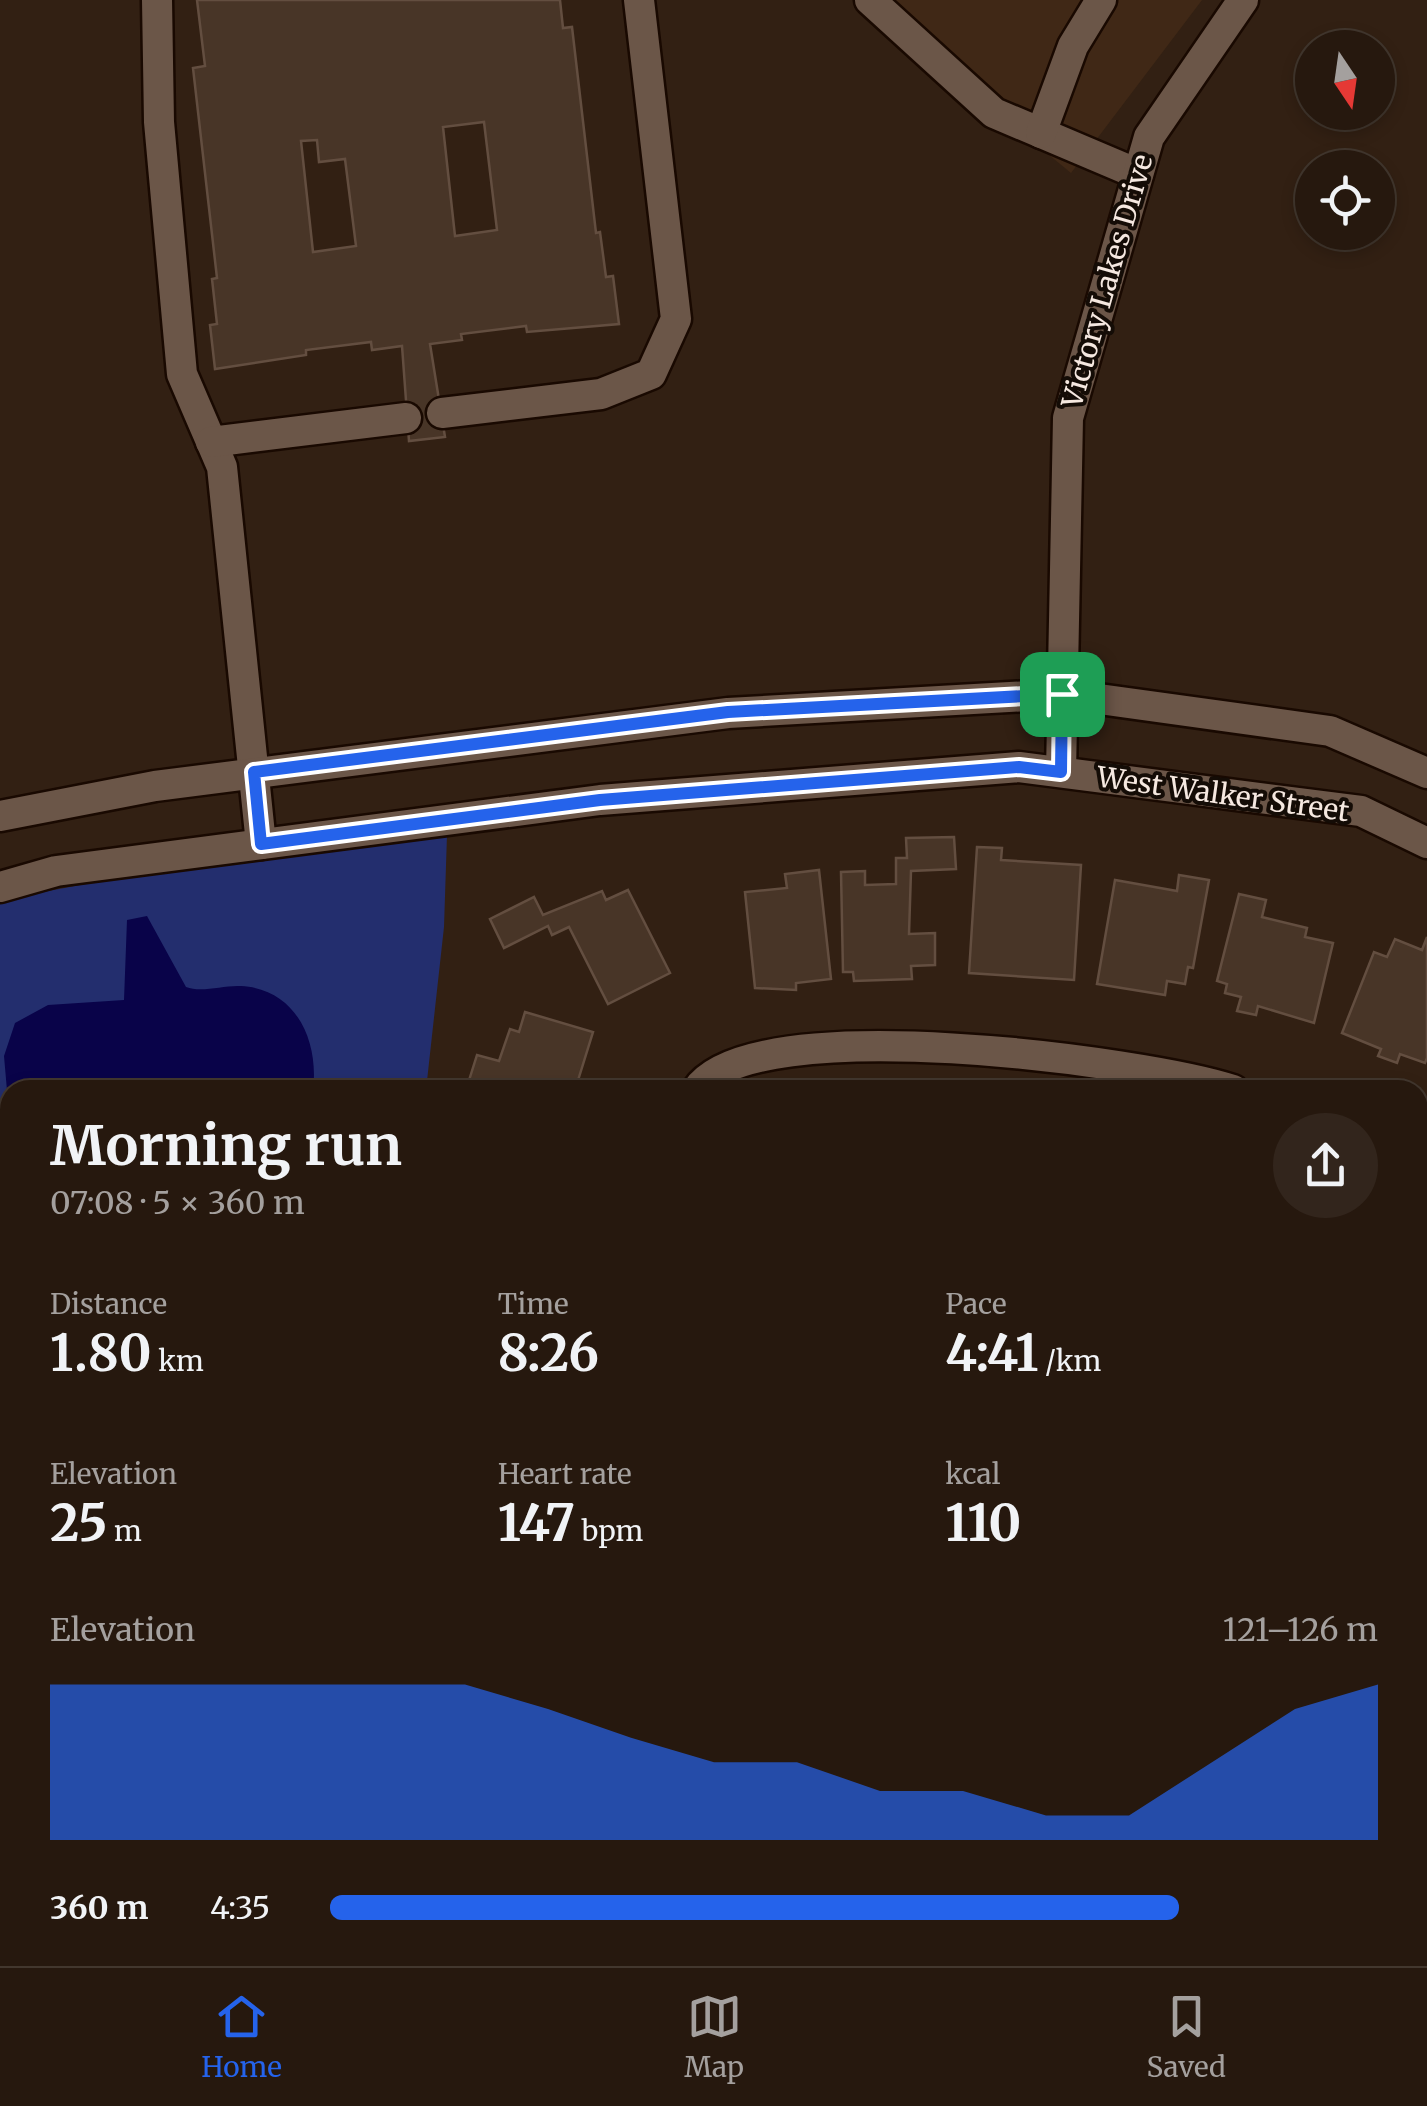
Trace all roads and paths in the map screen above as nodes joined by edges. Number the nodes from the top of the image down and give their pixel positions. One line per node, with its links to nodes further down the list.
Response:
1 (156, 0): 10 (street)
2 (638, 0): 8 (street)
3 (870, 0): 6 (street)
4 (1101, 0): 6 (street)
5 (1243, 0): 7 (street, Victory Lakes Drive)
6 (1041, 133): 7 (street)
7 (1138, 174): 11 (street, Victory Lakes Drive)
8 (442, 413)
9 (406, 418): 10 (street)
10 (211, 442): 12 (street)
11 (1062, 694): 12 (street); 13 (street, Victory Lakes Drive); 14 (street)
12 (254, 772): 15 (street); 17 (street)
13 (1061, 772): 16 (street, West Walker Street); 17 (street, West Walker Street)
14 (1427, 773)
15 (0, 816)
16 (1427, 843)
17 (261, 844): 18 (street, West Walker Street)
18 (0, 887)
19 (708, 1080): 20 (street)
20 (1190, 1080)

